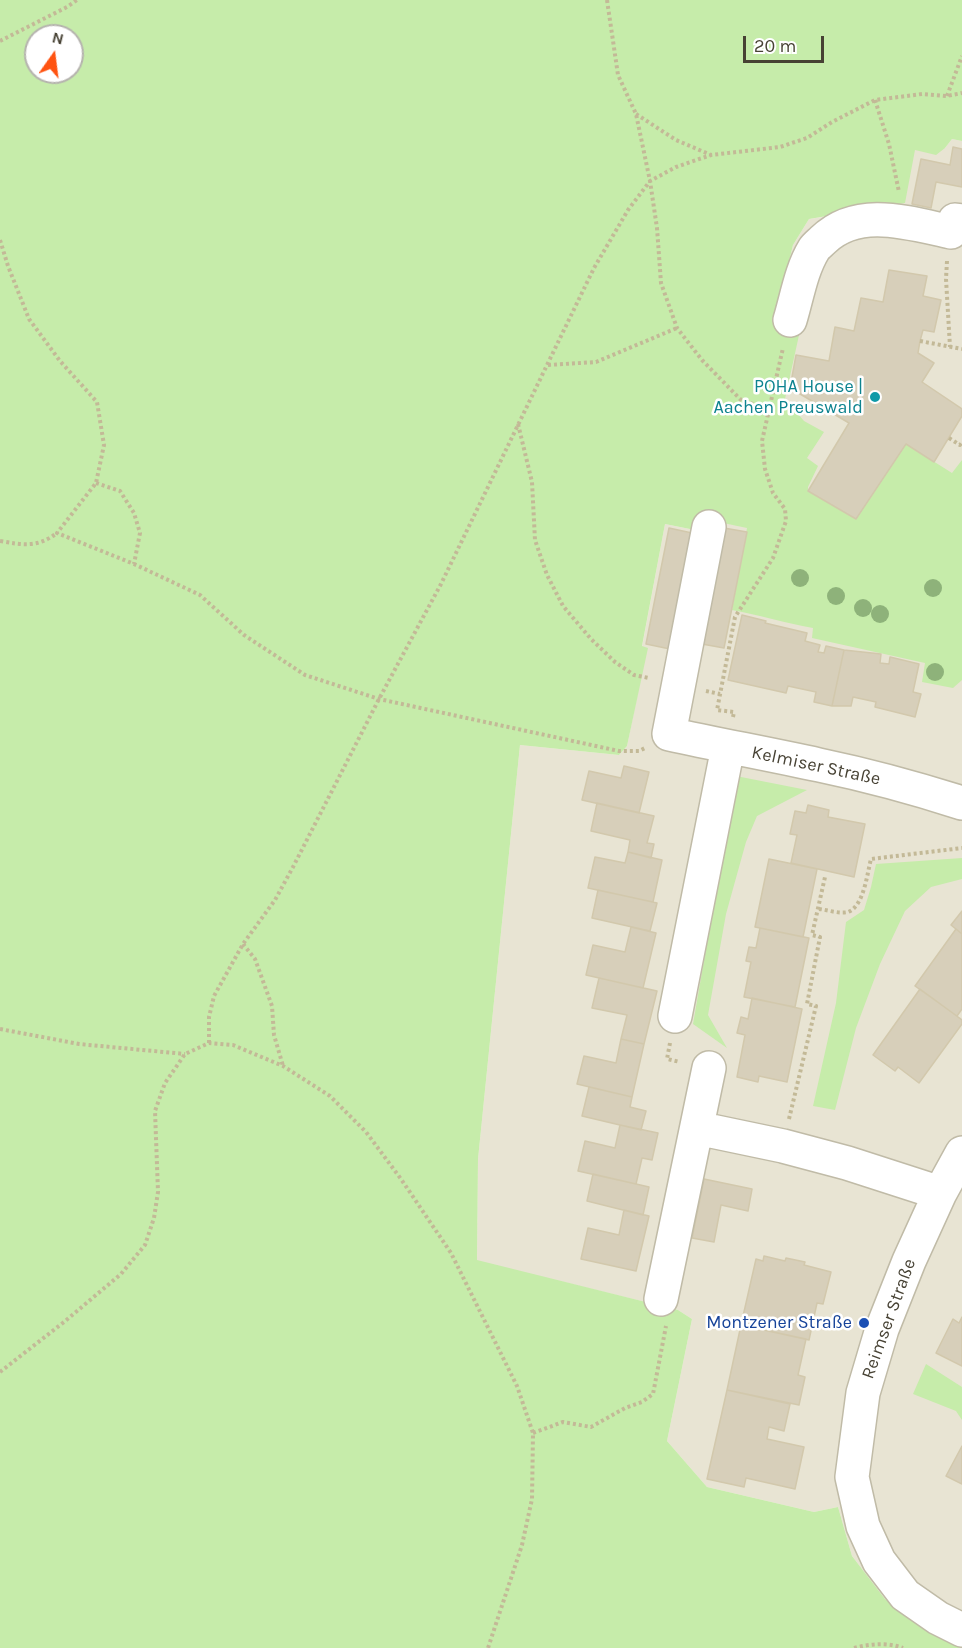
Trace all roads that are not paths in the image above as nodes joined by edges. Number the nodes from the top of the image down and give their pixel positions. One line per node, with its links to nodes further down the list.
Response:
1 (956, 227): 2 (street)
2 (790, 320)
3 (709, 527): 4 (street, Kelmiser Straße)
4 (728, 747): 5 (street, Kelmiser Straße); 6 (street)
5 (962, 802)
6 (675, 1016)
7 (709, 1068): 8 (street)
8 (697, 1128): 9 (street); 10 (street)
9 (953, 1175): 11 (street, Reimser Straße)
10 (661, 1299)
11 (962, 1630)

